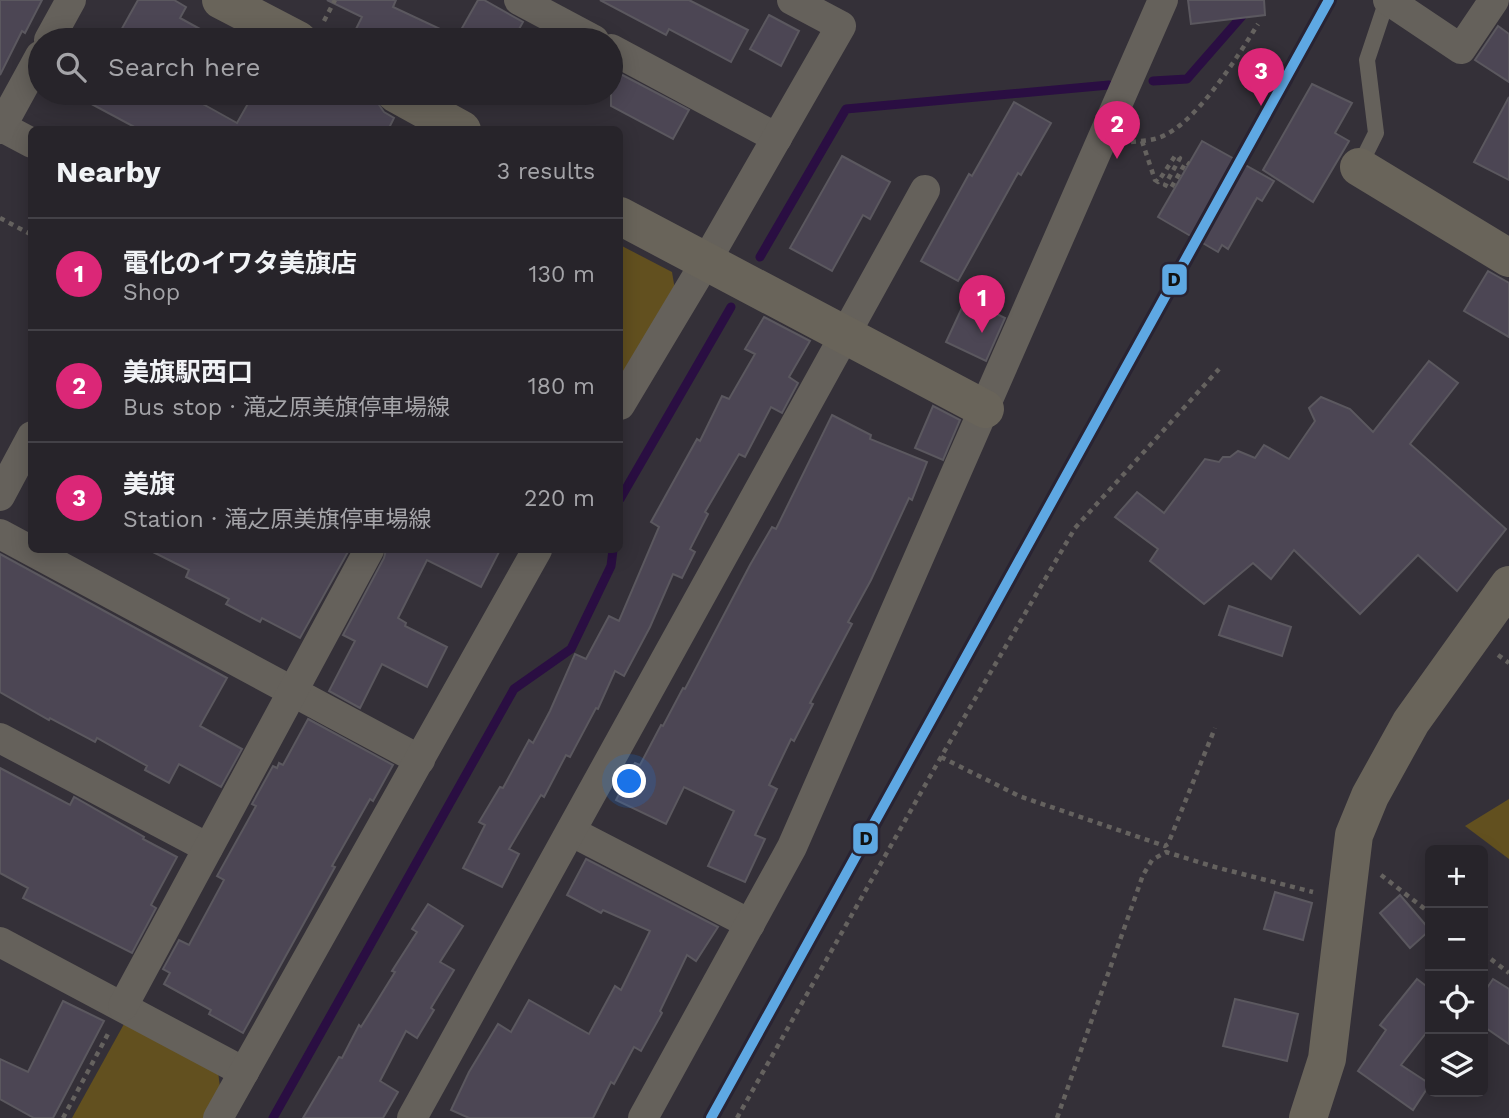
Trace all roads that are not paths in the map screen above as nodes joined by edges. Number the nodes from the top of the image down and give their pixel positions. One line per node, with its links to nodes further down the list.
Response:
1 (71, 0): 8 (street)
2 (221, 0): 9 (street)
3 (519, 0): 10 (street)
4 (792, 0): 16 (street)
5 (1163, 0): 25 (street)
6 (1388, 0): 7 (street); 18 (lane)
7 (1494, 0)
8 (56, 28)
9 (275, 28)
10 (572, 28)
11 (623, 55): 16 (street)
12 (28, 78): 15 (street)
13 (416, 105): 14 (street)
14 (454, 126)
15 (1, 128): 17 (street)
16 (777, 138): 22 (street)
17 (28, 141)
18 (1359, 167): 21 (street)
19 (925, 190): 23 (street)
20 (623, 218): 22 (street)
21 (1509, 258)
22 (705, 263): 23 (street); 24 (street)
23 (843, 336): 25 (street); 37 (street)
24 (623, 400)
25 (985, 409): 39 (street)
26 (28, 444): 27 (street)
27 (0, 496)
28 (0, 534): 29 (street)
29 (28, 549)
30 (35, 553): 34 (street)
31 (367, 553): 34 (street)
32 (535, 553): 36 (street)
33 (1509, 586): 46 (street)
34 (293, 692): 36 (street); 38 (street)
35 (0, 738): 38 (street)
36 (420, 760): 42 (street)
37 (572, 832): 39 (street); 44 (street)
38 (208, 848): 41 (street)
39 (750, 925): 45 (street)
40 (0, 942): 41 (street)
41 (123, 1006): 42 (street)
42 (244, 1072): 43 (street)
43 (218, 1118)
44 (412, 1118)
45 (642, 1118)
46 (1308, 1118)

